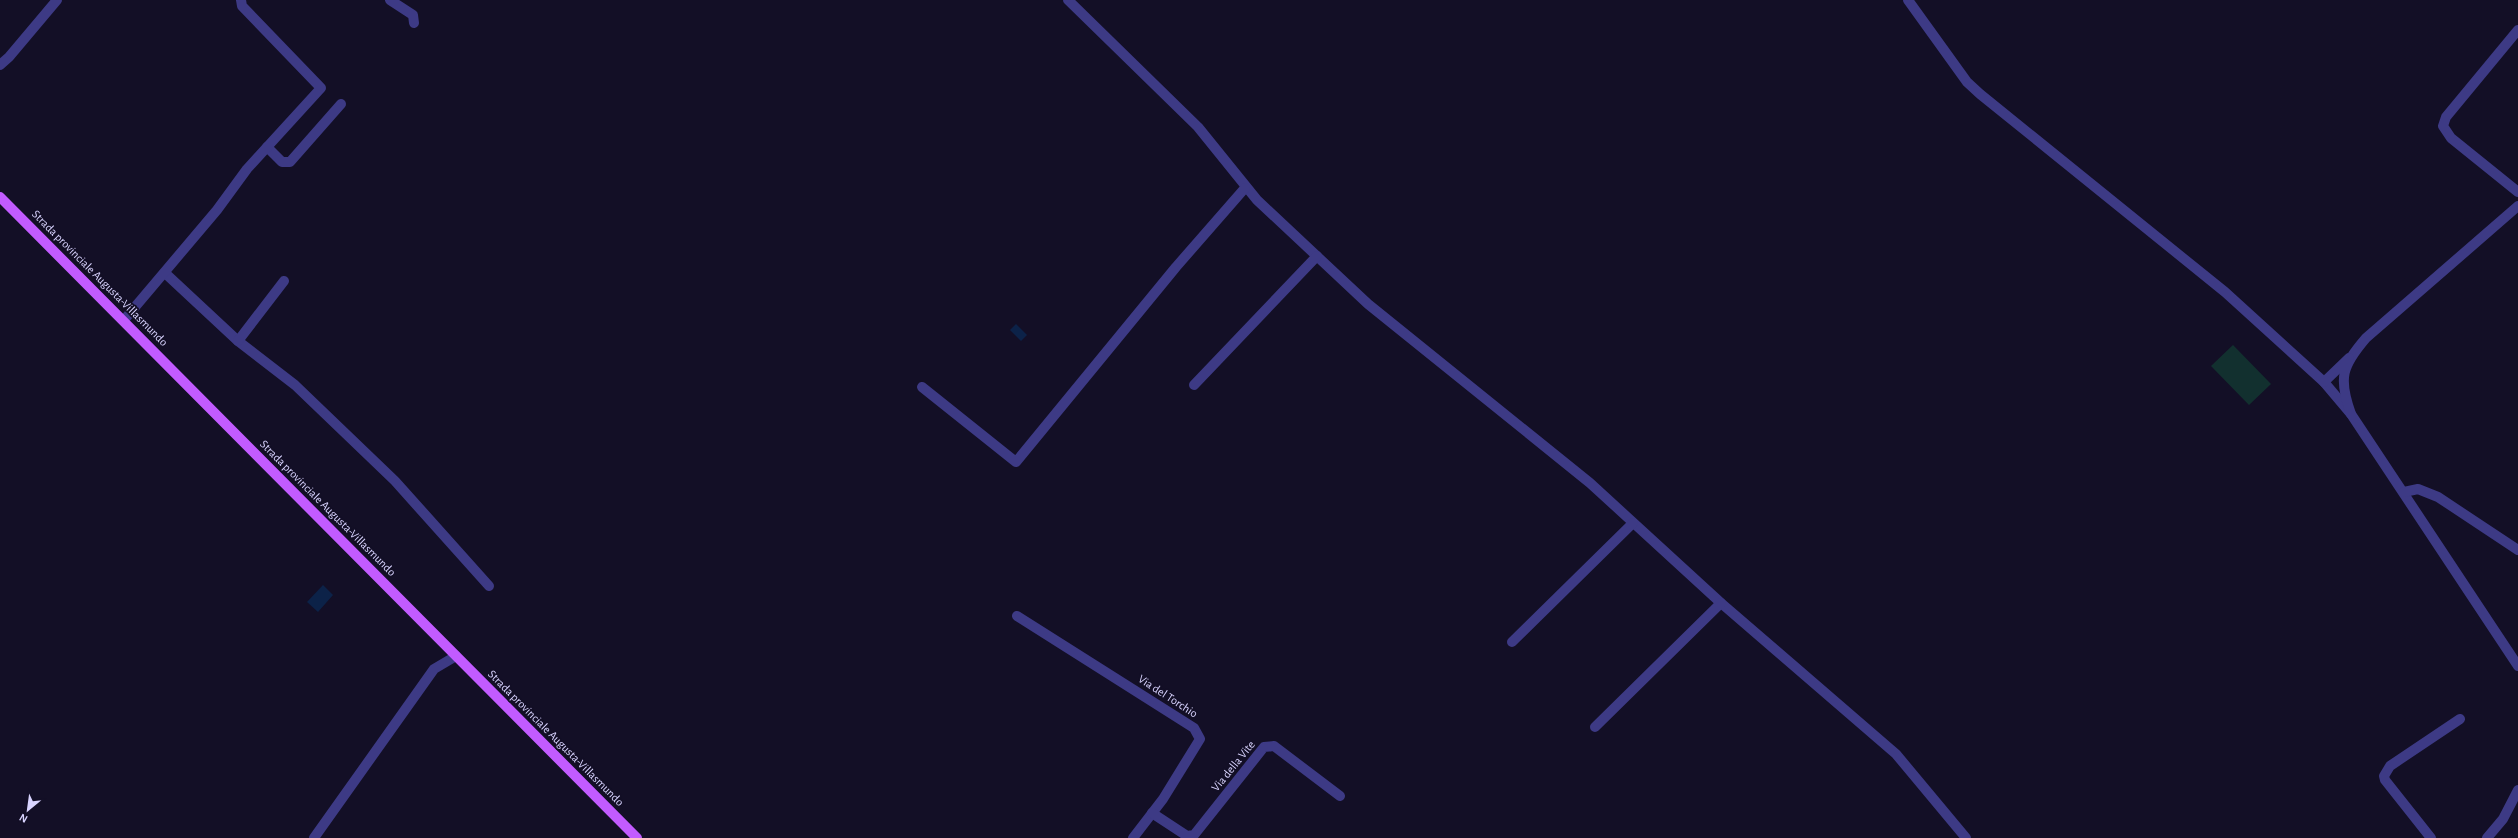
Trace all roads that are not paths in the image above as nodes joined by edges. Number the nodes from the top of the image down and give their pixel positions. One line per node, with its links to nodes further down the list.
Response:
1 (57, 0): 8 (street)
2 (240, 0): 10 (street)
3 (390, 0): 6 (street)
4 (1068, 0): 11 (street)
5 (1908, 0): 21 (street)
6 (414, 23)
7 (2518, 30): 12 (street)
8 (0, 65)
9 (341, 104): 10 (street)
10 (267, 147): 16 (street)
11 (1246, 188): 15 (street); 23 (street)
12 (2518, 192)
13 (0, 197): 18 (main road, Strada provinciale Augusta-Villasmundo)
14 (2518, 206): 20 (street)
15 (1317, 256): 22 (street); 26 (street)
16 (166, 273): 18 (street); 19 (street)
17 (284, 281): 19 (street)
18 (124, 320): 32 (main road, Strada provinciale Augusta-Villasmundo)
19 (238, 341): 28 (street)
20 (2350, 356): 21 (street); 24 (street)
21 (2324, 382): 24 (street)
22 (1194, 385)
23 (922, 387)
24 (2351, 414): 25 (street)
25 (2404, 492): 27 (street); 33 (street)
26 (1633, 523): 29 (street); 31 (street)
27 (2518, 550)
28 (490, 586)
29 (1721, 604): 35 (street); 43 (street)
30 (1017, 616): 38 (street, Via del Torchio)
31 (1512, 642)
32 (456, 656): 40 (street); 41 (main road, Strada provinciale Augusta-Villasmundo)
33 (2518, 666)
34 (2460, 719): 44 (street)
35 (1595, 727)
36 (2518, 790): 45 (street)
37 (1340, 796): 39 (street, Via della Vite)
38 (1152, 813): 39 (street, Via della Vite); 42 (street, Via del Torchio)
39 (1188, 837)
40 (314, 838)
41 (637, 838)
42 (1133, 838)
43 (1966, 838)
44 (2431, 838)
45 (2487, 838)

